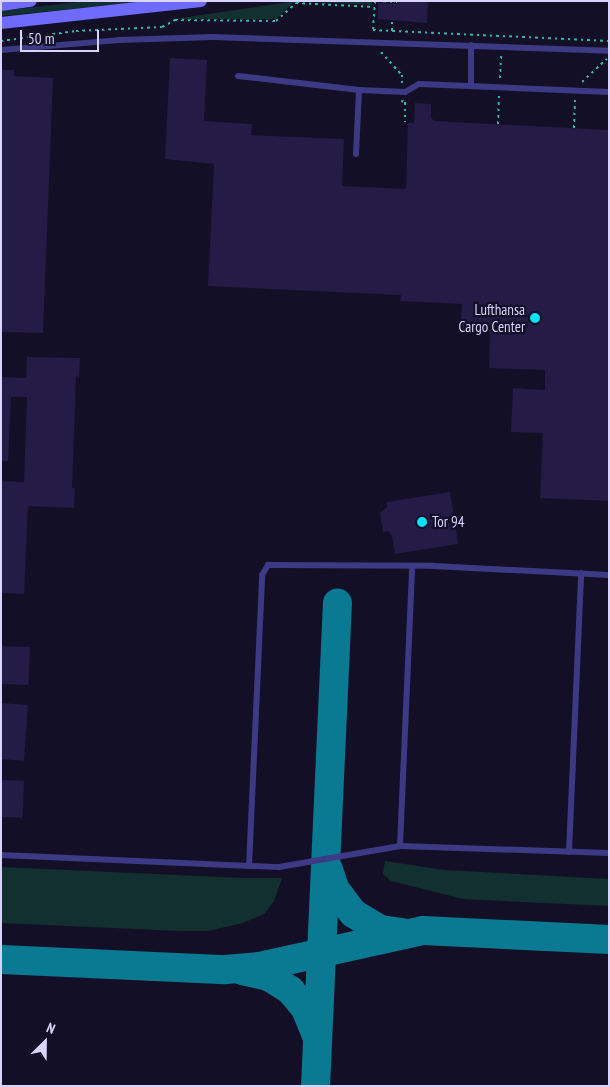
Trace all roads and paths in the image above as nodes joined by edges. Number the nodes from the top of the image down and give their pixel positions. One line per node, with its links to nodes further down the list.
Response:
1 (31, 1): 5 (street)
2 (201, 1): 8 (street)
3 (376, 1): 4 (path); 6 (path)
4 (397, 2)
5 (1, 5)
6 (374, 7): 9 (path); 11 (path)
7 (392, 20): 10 (path)
8 (1, 23)
9 (379, 30): 10 (path); 13 (path)
10 (392, 31): 12 (path)
11 (1, 40)
12 (609, 41)
13 (378, 42): 14 (lane); 15 (lane); 20 (path)
14 (471, 45): 16 (lane); 18 (lane)
15 (1, 50)
16 (609, 51)
17 (238, 76): 19 (lane)
18 (471, 86): 20 (lane); 21 (lane)
19 (359, 90): 20 (lane); 23 (lane)
20 (402, 92): 22 (path)
21 (609, 92)
22 (405, 122)
23 (356, 154)
24 (412, 566): 25 (lane); 27 (lane); 31 (lane)
25 (581, 574): 26 (lane); 28 (lane)
26 (609, 575)
27 (400, 846): 28 (lane); 31 (lane)
28 (569, 852): 29 (lane)
29 (609, 853)
30 (1, 855): 31 (lane)
31 (250, 866)

